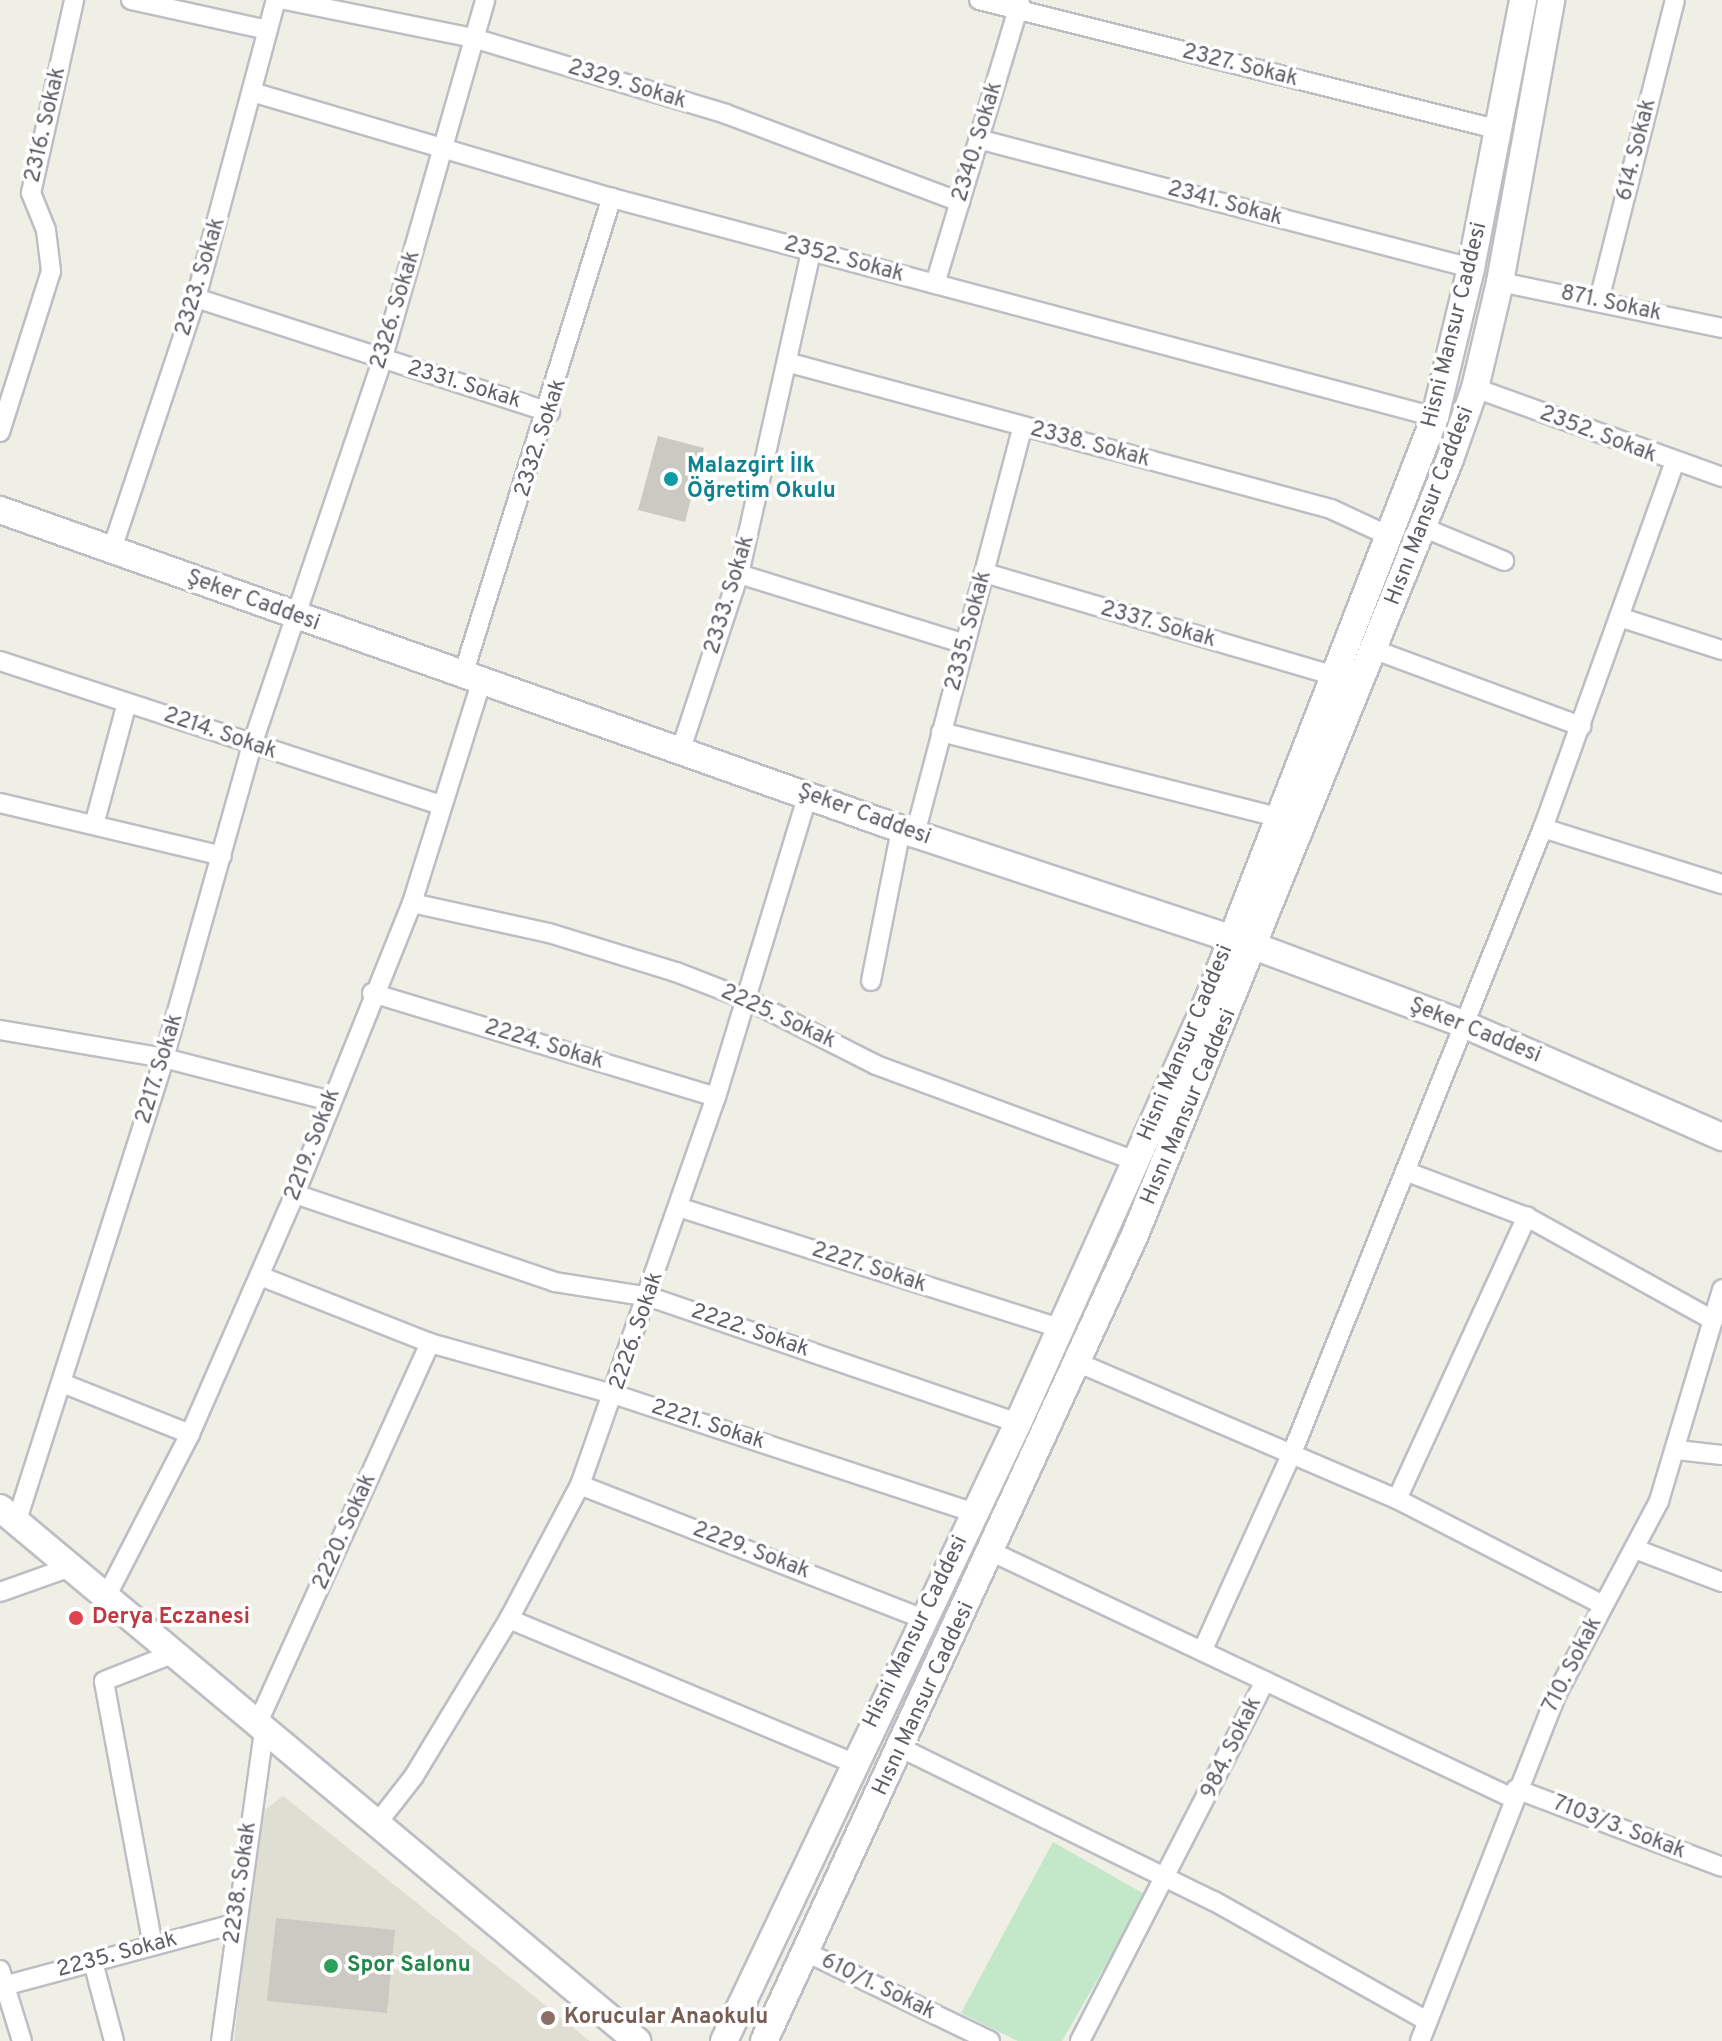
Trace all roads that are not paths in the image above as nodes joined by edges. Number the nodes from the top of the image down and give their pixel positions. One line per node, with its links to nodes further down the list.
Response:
1 (74, 0): 32 (street, 2316. Sokak)
2 (131, 0): 11 (street)
3 (276, 0): 11 (street, 2323. Sokak)
4 (285, 0): 12 (street, 2329. Sokak)
5 (485, 0): 12 (street, 2326. Sokak)
6 (979, 0): 10 (street, 2327. Sokak)
7 (1523, 0): 14 (main road, Hisni Mansur Caddesi)
8 (1551, 0): 21 (main road, Hısnı Mansur Caddesi)
9 (1675, 0): 24 (street, 614. Sokak)
10 (1020, 6): 14 (street, 2327. Sokak); 15 (street, 2340. Sokak)
11 (268, 30): 13 (street, 2323. Sokak)
12 (473, 38): 16 (street, 2326. Sokak); 18 (street, 2329. Sokak)
13 (255, 93): 16 (street, 2352. Sokak); 23 (street, 2323. Sokak)
14 (1500, 130): 20 (main road, Hisni Mansur Caddesi)
15 (978, 139): 18 (street, 2340. Sokak); 20 (street, 2341. Sokak)
16 (444, 148): 17 (street, 2352. Sokak); 26 (street, 2326. Sokak)
17 (612, 198): 19 (street, 2352. Sokak); 29 (street, 2332. Sokak)
18 (960, 202): 22 (street, 2340. Sokak)
19 (811, 251): 22 (street, 2352. Sokak); 27 (street, 2333. Sokak)
20 (1471, 268): 30 (main road, Hisni Mansur Caddesi)
21 (1500, 282): 24 (street, 871. Sokak); 28 (main road, Hısnı Mansur Caddesi)
22 (935, 284): 30 (street, 2352. Sokak)
23 (196, 298): 26 (street, 2331. Sokak); 38 (street, 2323. Sokak)
24 (1599, 300): 25 (street, 871. Sokak)
25 (1722, 328)
26 (382, 360): 29 (street, 2331. Sokak); 42 (street, 2326. Sokak)
27 (790, 363): 31 (street, 2338. Sokak); 41 (street, 2333. Sokak)
28 (1475, 388): 33 (street, 2352. Sokak); 36 (main road, Hısnı Mansur Caddesi)
29 (550, 412): 49 (street, 2332. Sokak)
30 (1435, 417): 37 (main road, Hisni Mansur Caddesi)
31 (1022, 428): 37 (street, 2338. Sokak); 40 (street, 2335. Sokak)
32 (0, 432)
33 (1674, 464): 34 (street, 2352. Sokak); 43 (street)
34 (1722, 477)
35 (0, 510): 38 (main road, Şeker Caddesi)
36 (1422, 527): 39 (street); 45 (main road, Hısnı Mansur Caddesi)
37 (1387, 535): 48 (main road, Hisni Mansur Caddesi)
38 (112, 549): 42 (main road, Şeker Caddesi)
39 (1504, 561)
40 (985, 573): 44 (street, 2335. Sokak); 48 (street, 2337. Sokak)
41 (739, 574): 44 (street); 54 (street, 2333. Sokak)
42 (296, 616): 49 (main road, Şeker Caddesi); 53 (street, 2217. Sokak)
43 (1619, 617): 46 (street); 51 (street)
44 (965, 644): 52 (street, 2335. Sokak)
45 (1375, 650): 51 (street); 65 (main road, Hısnı Mansur Caddesi)
46 (1722, 650)
47 (0, 661): 50 (street, 2214. Sokak)
48 (1331, 675): 58 (main road, Hisni Mansur Caddesi)
49 (473, 678): 54 (main road, Şeker Caddesi); 57 (street, 2219. Sokak)
50 (127, 703): 53 (street, 2214. Sokak); 59 (street)
51 (1581, 726): 60 (street)
52 (941, 732): 58 (street); 61 (street, 2335. Sokak)
53 (252, 745): 57 (street, 2214. Sokak); 62 (street, 2217. Sokak)
54 (681, 749): 55 (main road, Şeker Caddesi)
55 (808, 795): 61 (main road, Şeker Caddesi); 68 (street, 2226. Sokak)
56 (0, 803): 59 (street)
57 (441, 805): 64 (street, 2219. Sokak)
58 (1278, 817): 65 (main road, Hisni Mansur Caddesi)
59 (94, 825): 62 (street)
60 (1543, 828): 63 (street); 69 (street)
61 (908, 832): 65 (main road, Şeker Caddesi); 66 (street, 2335. Sokak)
62 (222, 856): 71 (street, 2217. Sokak)
63 (1722, 884)
64 (412, 903): 67 (street, 2219. Sokak); 68 (street, 2225. Sokak)
65 (1242, 942): 69 (main road, Şeker Caddesi); 75 (main road, Hisni Mansur Caddesi); 86 (main road, Hısnı Mansur Caddesi)
66 (871, 981)
67 (372, 993): 72 (street, 2224. Sokak); 73 (street, 2219. Sokak)
68 (748, 1000): 72 (street, 2226. Sokak); 75 (street, 2225. Sokak)
69 (1461, 1023): 74 (main road, Şeker Caddesi); 76 (street)
70 (0, 1030): 71 (street)
71 (164, 1058): 73 (street); 87 (street, 2217. Sokak)
72 (716, 1097): 78 (street, 2226. Sokak)
73 (330, 1101): 77 (street, 2219. Sokak)
74 (1722, 1137)
75 (1135, 1161): 84 (main road, Hisni Mansur Caddesi)
76 (1405, 1171): 79 (street); 92 (street)
77 (295, 1194): 80 (street, 2219. Sokak); 82 (street, 2222. Sokak)
78 (678, 1207): 82 (street, 2226. Sokak); 84 (street, 2227. Sokak)
79 (1527, 1217): 83 (street); 95 (street)
80 (260, 1276): 85 (street, 2221. Sokak); 90 (street, 2219. Sokak)
81 (1722, 1289): 83 (street, 710. Sokak)
82 (650, 1297): 88 (street, 2226. Sokak); 89 (street, 2222. Sokak)
83 (1713, 1320): 91 (street, 710. Sokak)
84 (1060, 1328): 89 (main road, Hisni Mansur Caddesi)
85 (430, 1343): 88 (street, 2221. Sokak); 110 (street, 2220. Sokak)
86 (1079, 1363): 92 (street); 99 (main road, Hısnı Mansur Caddesi)
87 (62, 1383): 90 (street); 97 (street, 2217. Sokak)
88 (616, 1395): 94 (street, 2226. Sokak); 96 (street, 2221. Sokak)
89 (1018, 1423): 96 (main road, Hisni Mansur Caddesi)
90 (190, 1434): 103 (street, 2219. Sokak)
91 (1677, 1450): 93 (street); 98 (street, 710. Sokak)
92 (1292, 1453): 95 (street); 107 (street)
93 (1722, 1455)
94 (580, 1485): 105 (street, 2229. Sokak); 106 (street, 2226. Sokak)
95 (1397, 1499): 104 (street)
96 (974, 1513): 105 (main road, Hisni Mansur Caddesi)
97 (9, 1514): 100 (main road)
98 (1635, 1549): 101 (street); 104 (street, 710. Sokak)
99 (992, 1552): 107 (street, 984. Sokak); 111 (main road, Hısnı Mansur Caddesi)
100 (73, 1566): 102 (street); 103 (main road)
101 (1722, 1582)
102 (0, 1592)
103 (107, 1595): 108 (main road)
104 (1603, 1605): 113 (street, 710. Sokak)
105 (922, 1618): 112 (main road, Hisni Mansur Caddesi)
106 (509, 1619): 112 (street); 114 (street, 2226. Sokak)
107 (1204, 1647): 109 (street, 984. Sokak)
108 (177, 1652): 110 (main road); 119 (street)
109 (1265, 1681): 113 (street, 7103/3. Sokak); 117 (street, 984. Sokak)
110 (262, 1722): 114 (main road); 118 (street, 2238. Sokak)
111 (901, 1748): 117 (street); 120 (main road, Hısnı Mansur Caddesi)
112 (853, 1763): 128 (main road, Hisni Mansur Caddesi)
113 (1514, 1794): 116 (street, 7103/3. Sokak); 123 (street, 710. Sokak)
114 (375, 1826): 127 (main road)
115 (1722, 1846): 116 (street)
116 (1719, 1866)
117 (1168, 1880): 123 (street); 131 (street, 984. Sokak)
118 (234, 1924): 119 (street, 2235. Sokak); 126 (street, 2238. Sokak)
119 (153, 1946): 121 (street, 2235. Sokak)
120 (808, 1953): 129 (main road, Hısnı Mansur Caddesi); 130 (street, 610/1. Sokak)
121 (93, 1962): 122 (street, 2235. Sokak); 125 (street)
122 (2, 1981): 124 (street)
123 (1427, 2021): 132 (street, 710. Sokak)
124 (22, 2041)
125 (114, 2041)
126 (221, 2041)
127 (637, 2041)
128 (724, 2041)
129 (764, 2041)
130 (990, 2041)
131 (1080, 2041)
132 (1420, 2041)

